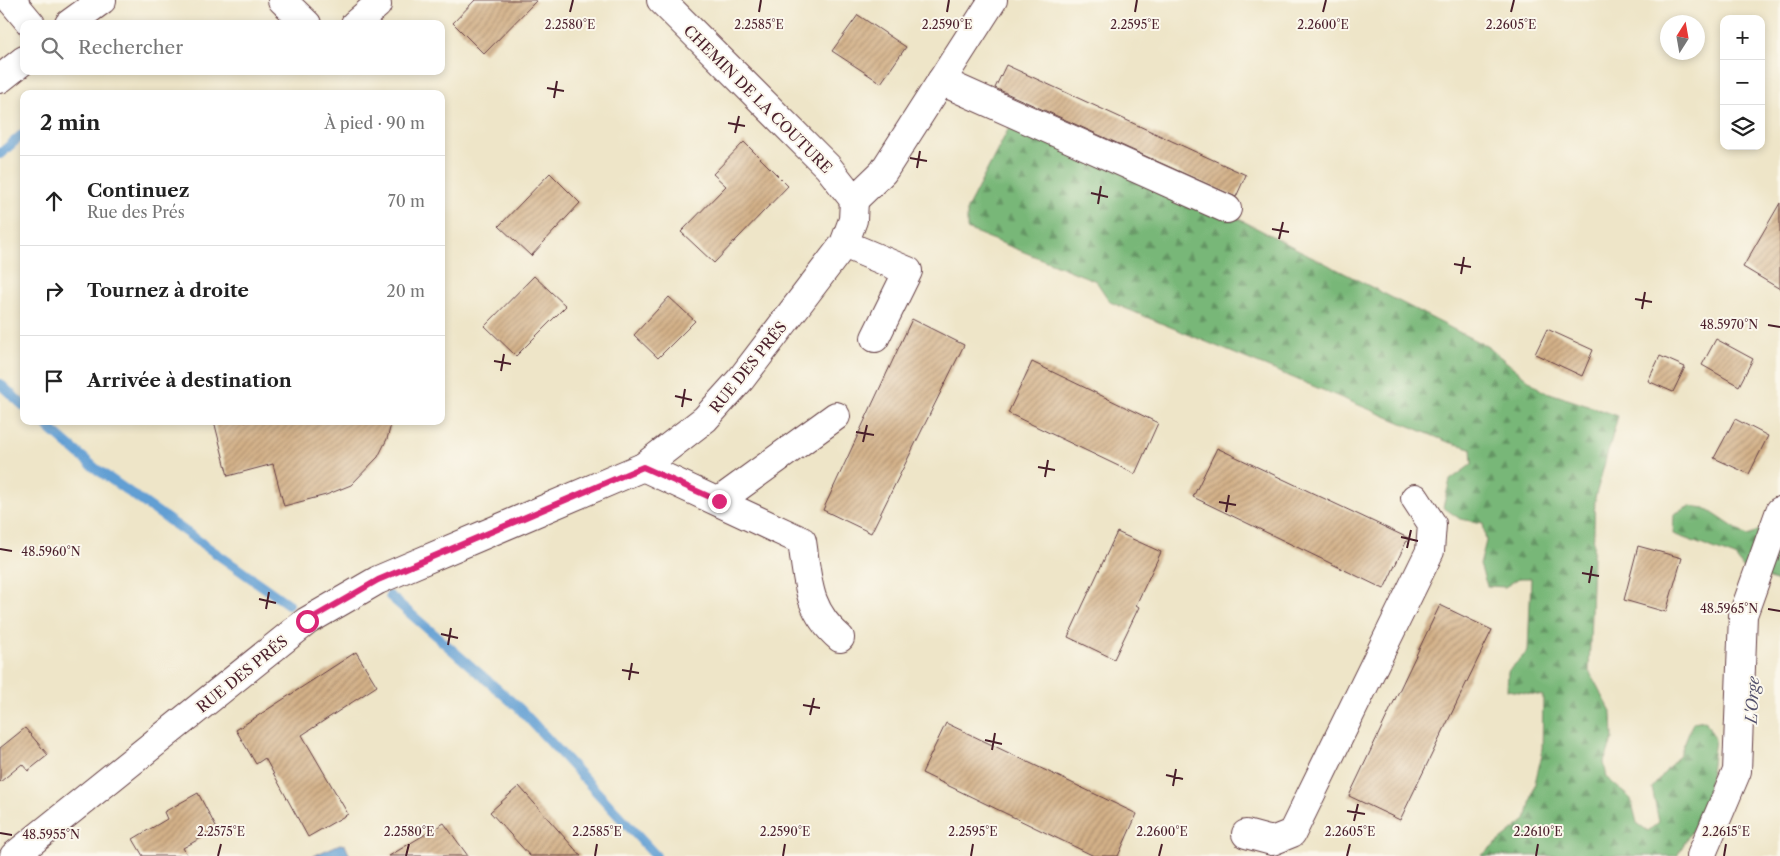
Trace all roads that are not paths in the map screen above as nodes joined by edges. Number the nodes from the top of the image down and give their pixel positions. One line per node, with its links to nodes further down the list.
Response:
1 (11, 0): 7 (street)
2 (102, 0): 8 (street)
3 (282, 0): 9 (street)
4 (661, 0): 14 (street, CHEMIN DE LA COUTURE)
5 (993, 0): 13 (street)
6 (377, 5): 10 (street)
7 (28, 20)
8 (75, 20)
9 (303, 20)
10 (360, 20)
11 (20, 63): 12 (street)
12 (0, 79)
13 (941, 81): 14 (street); 15 (street)
14 (854, 200): 16 (street, RUE DES PRÉS)
15 (1227, 209)
16 (844, 244): 17 (street); 19 (street, RUE DES PRÉS)
17 (875, 338)
18 (836, 416): 21 (street)
19 (643, 467): 21 (street); 25 (street, RUE DES PRÉS)
20 (1415, 498): 24 (street)
21 (719, 501): 23 (street)
22 (1780, 511): 26 (street)
23 (840, 638)
24 (1246, 834)
25 (14, 856)
26 (1702, 856)

